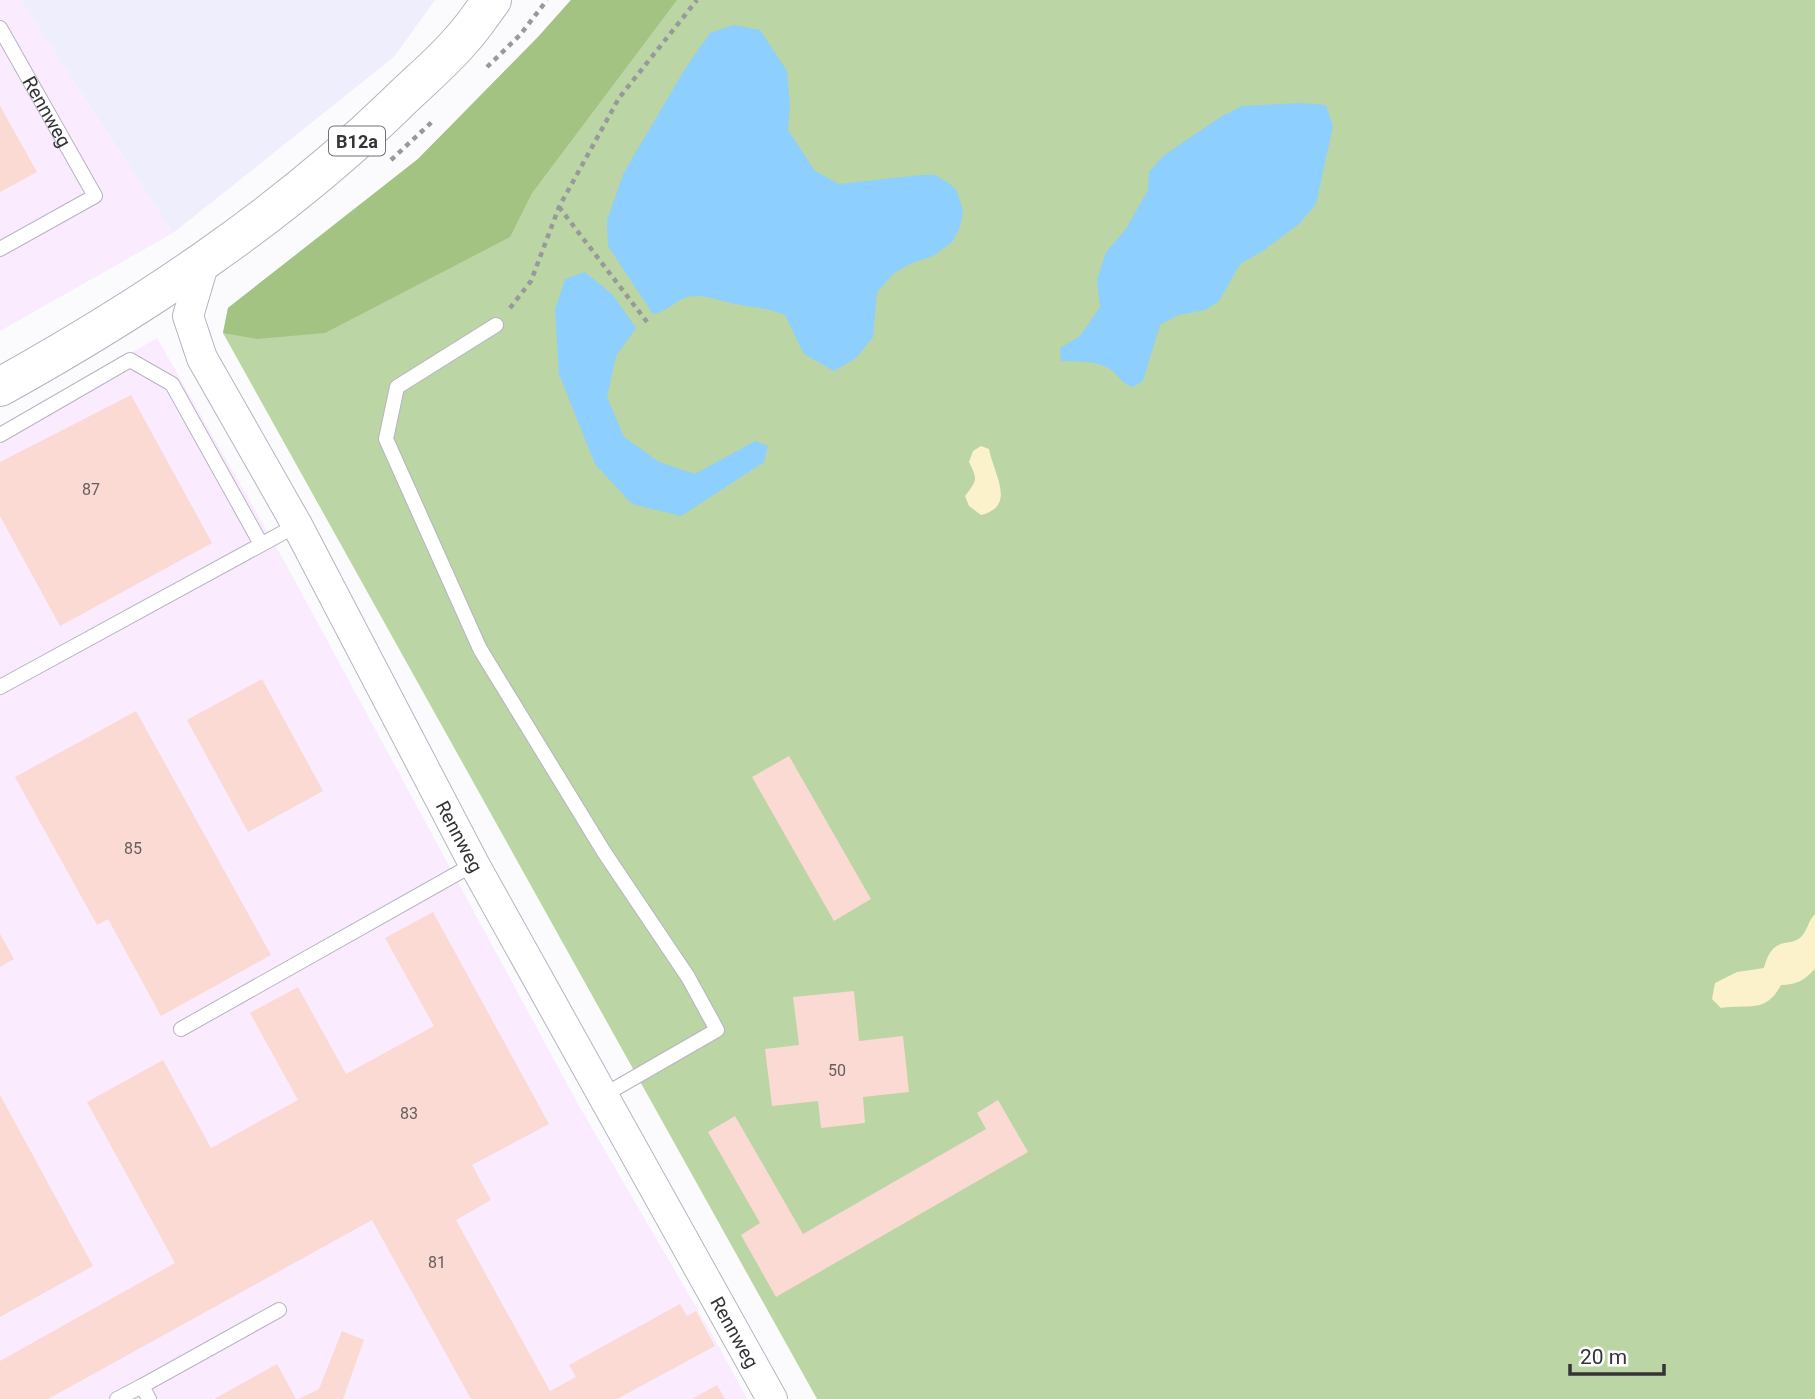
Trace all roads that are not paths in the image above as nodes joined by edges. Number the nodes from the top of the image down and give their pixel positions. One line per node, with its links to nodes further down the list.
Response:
1 (492, 0): 4 (main road, B12a)
2 (0, 28): 3 (lane, Rennweg)
3 (0, 249)
4 (204, 262): 6 (main road, B12a); 8 (street, Rennweg)
5 (496, 325): 13 (lane)
6 (0, 387)
7 (0, 435): 9 (lane)
8 (297, 525): 9 (lane); 11 (street, Rennweg)
9 (261, 544): 10 (lane)
10 (0, 687)
11 (474, 864): 12 (lane); 13 (street, Rennweg)
12 (181, 1029)
13 (604, 1095): 17 (street, Rennweg)
14 (279, 1310): 15 (lane)
15 (146, 1392): 16 (lane)
16 (117, 1399)
17 (772, 1399)

